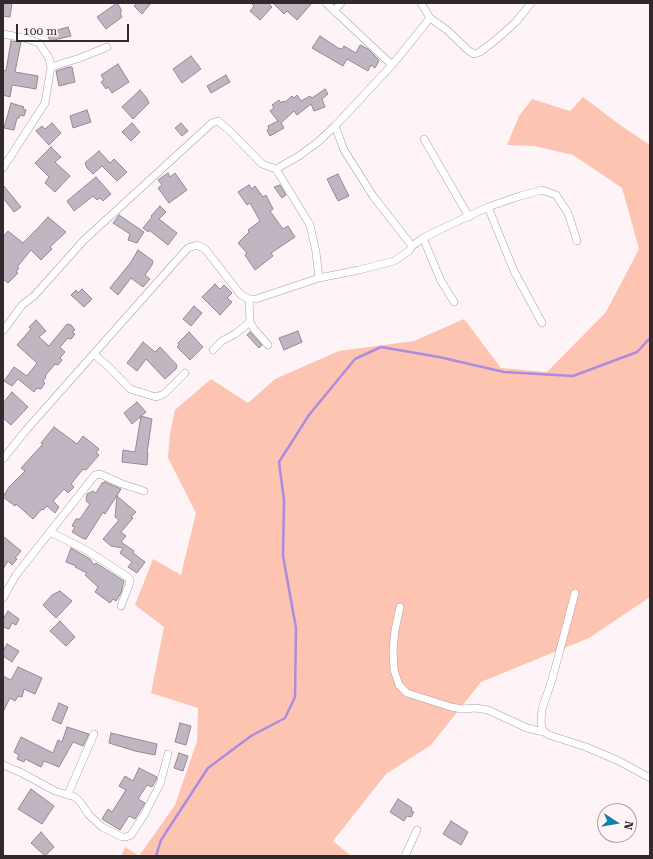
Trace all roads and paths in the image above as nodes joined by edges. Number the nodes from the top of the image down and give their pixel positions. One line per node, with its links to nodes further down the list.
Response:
1 (326, 3): 5 (street)
2 (341, 3): 5 (street)
3 (421, 3): 6 (street)
4 (531, 3): 6 (street)
5 (334, 11): 9 (street)
6 (430, 18): 9 (street)
7 (3, 34): 10 (street)
8 (107, 47): 10 (street)
9 (392, 64): 11 (street)
10 (52, 67): 13 (street)
11 (335, 126): 14 (street); 19 (street)
12 (424, 139): 16 (street)
13 (3, 168)
14 (276, 169): 20 (street); 25 (street)
15 (488, 207): 16 (street); 18 (street); 24 (street)
16 (469, 217): 17 (street)
17 (423, 238): 19 (street); 22 (street)
18 (578, 241)
19 (412, 246): 20 (street)
20 (319, 278): 21 (street)
21 (249, 299): 23 (street); 28 (street)
22 (454, 302)
23 (250, 322): 26 (street); 27 (street)
24 (542, 323)
25 (3, 330)
26 (268, 346)
27 (213, 350)
28 (94, 354): 29 (street); 30 (street)
29 (185, 373)
30 (3, 459)
31 (144, 491): 32 (street)
32 (50, 532): 34 (street); 35 (street)
33 (575, 593): 37 (street)
34 (3, 598)
35 (121, 606)
36 (400, 607): 37 (street)
37 (544, 732): 41 (street)
38 (94, 734): 42 (street)
39 (168, 754): 42 (street)
40 (3, 765): 42 (street)
41 (650, 778)
42 (68, 794)
43 (417, 830): 44 (street)
44 (406, 856)

